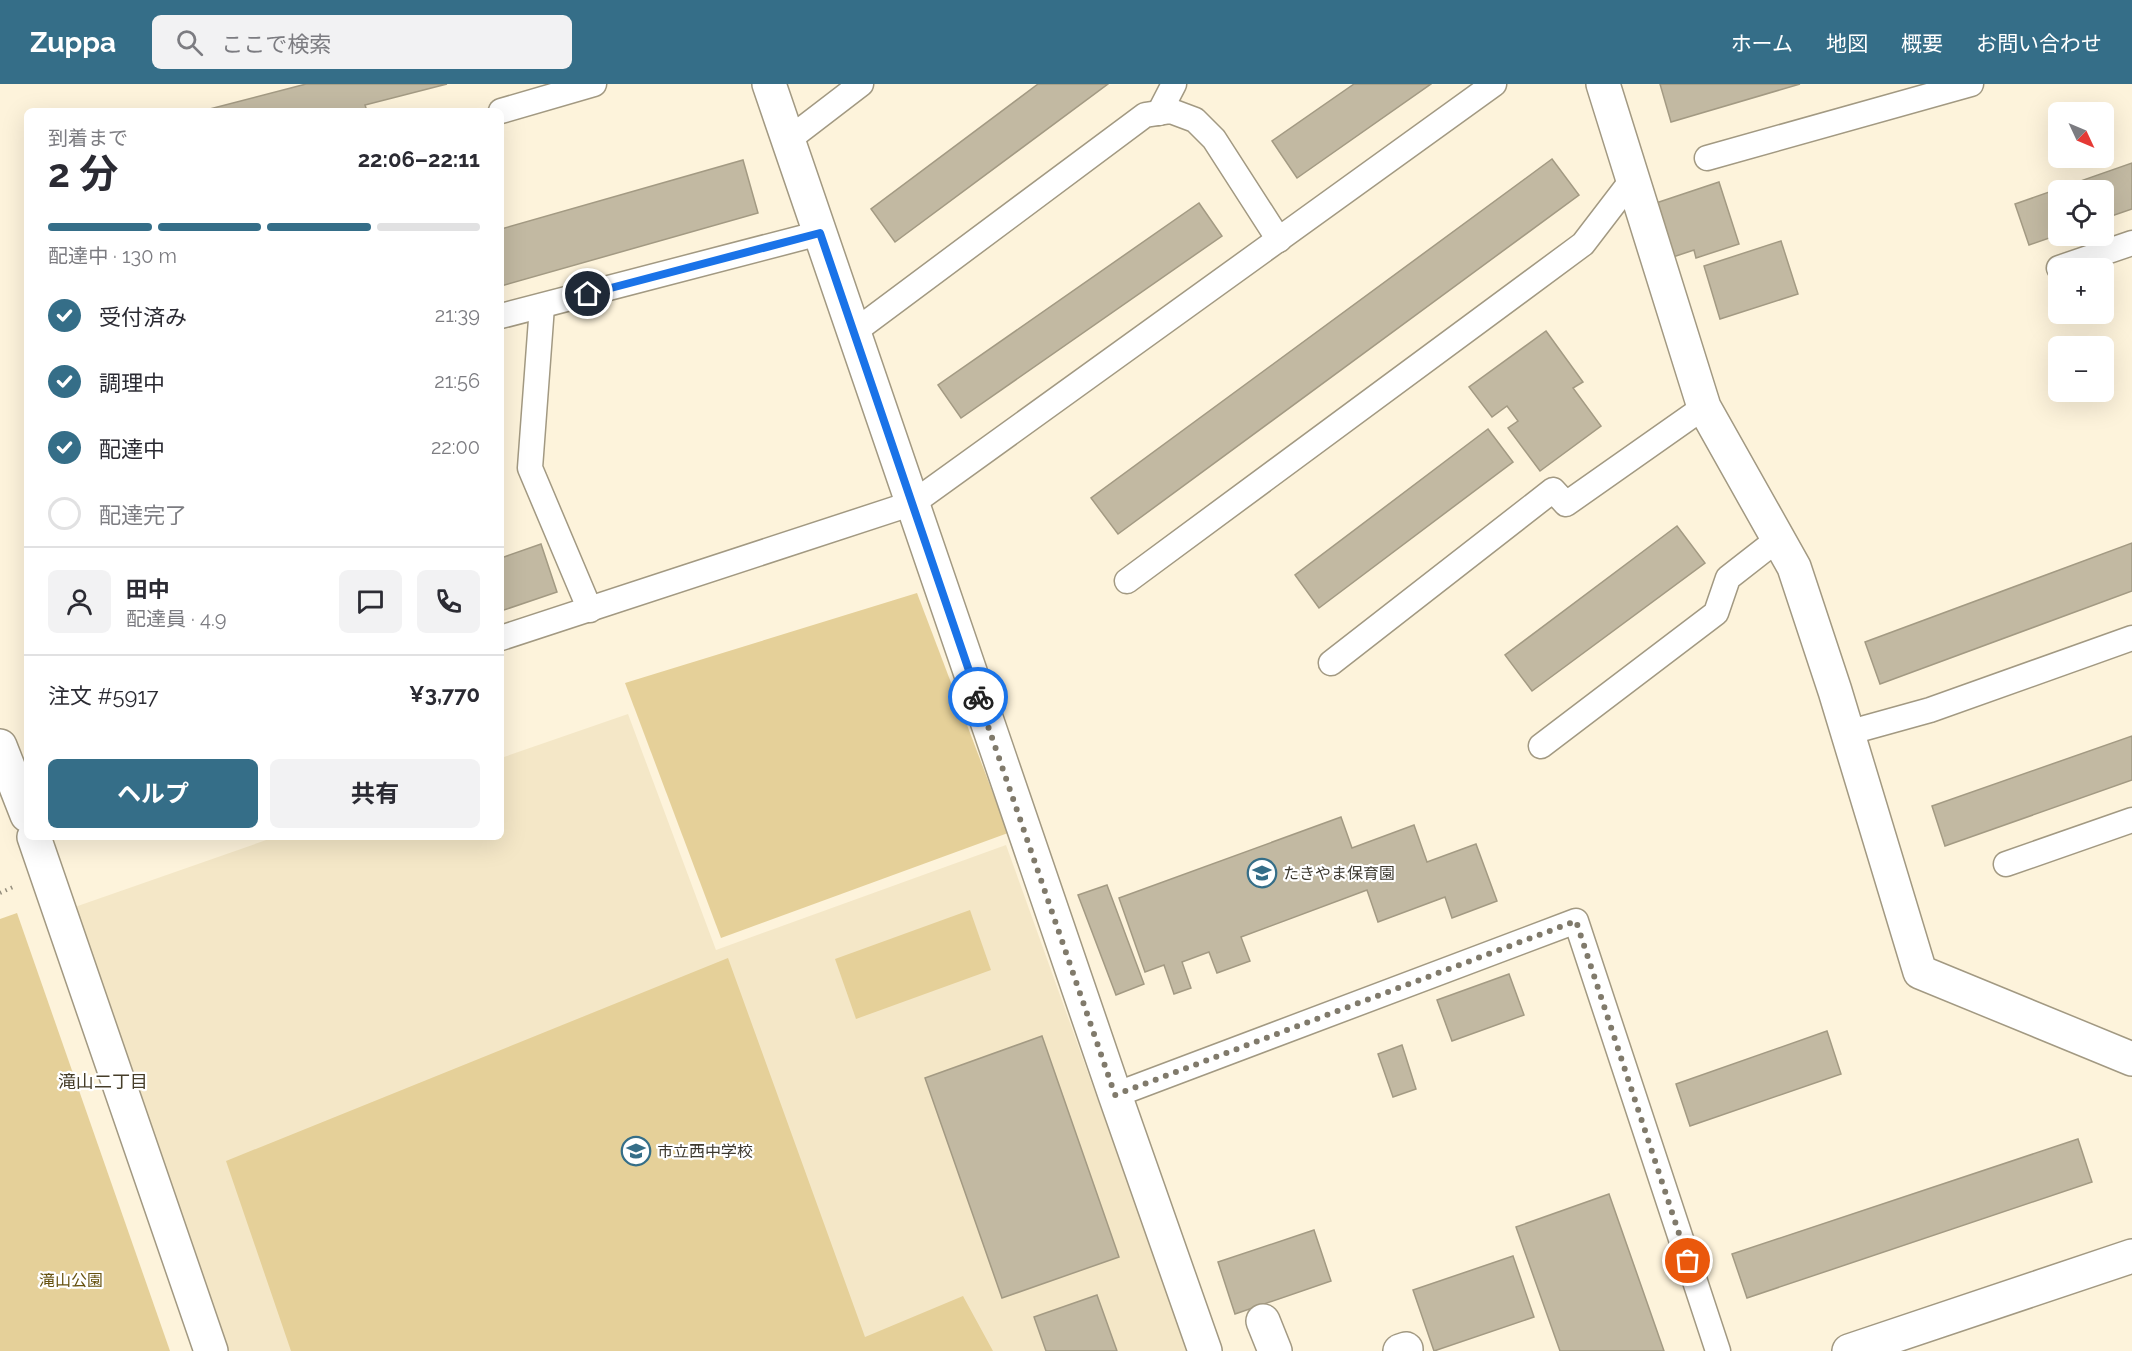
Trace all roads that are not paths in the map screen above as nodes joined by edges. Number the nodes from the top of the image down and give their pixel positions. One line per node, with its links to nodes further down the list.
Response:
1 (594, 84): 8 (lane)
2 (769, 84): 10 (street)
3 (861, 84): 10 (lane)
4 (1174, 84): 9 (lane)
5 (1494, 84): 14 (lane)
6 (1603, 84): 12 (street)
7 (1971, 84): 11 (lane)
8 (504, 110)
9 (1159, 113): 14 (lane); 19 (lane)
10 (788, 140): 13 (street)
11 (1707, 158)
12 (1632, 180): 20 (street); 23 (lane)
13 (820, 233): 17 (lane); 19 (street)
14 (1279, 240): 21 (lane)
15 (2132, 243): 16 (lane)
16 (2088, 258)
17 (542, 306): 18 (lane); 24 (lane)
18 (504, 315)
19 (854, 332): 21 (street)
20 (1704, 407): 22 (street); 27 (lane)
21 (913, 503): 24 (lane); 36 (street)
22 (1778, 539): 28 (street); 30 (lane)
23 (1127, 581)
24 (590, 610): 25 (lane)
25 (504, 637)
26 (2132, 638): 28 (lane)
27 (1331, 663)
28 (1848, 733): 35 (street)
29 (0, 746): 31 (street)
30 (1541, 746)
31 (24, 807)
32 (2132, 820): 34 (lane)
33 (35, 840): 39 (street)
34 (2006, 864)
35 (2132, 1059)
36 (1115, 1095): 40 (street); 42 (lane)
37 (2132, 1256): 43 (street)
38 (1263, 1321): 41 (street)
39 (211, 1351)
40 (1205, 1351)
41 (1275, 1351)
42 (1718, 1351)
43 (1850, 1351)

